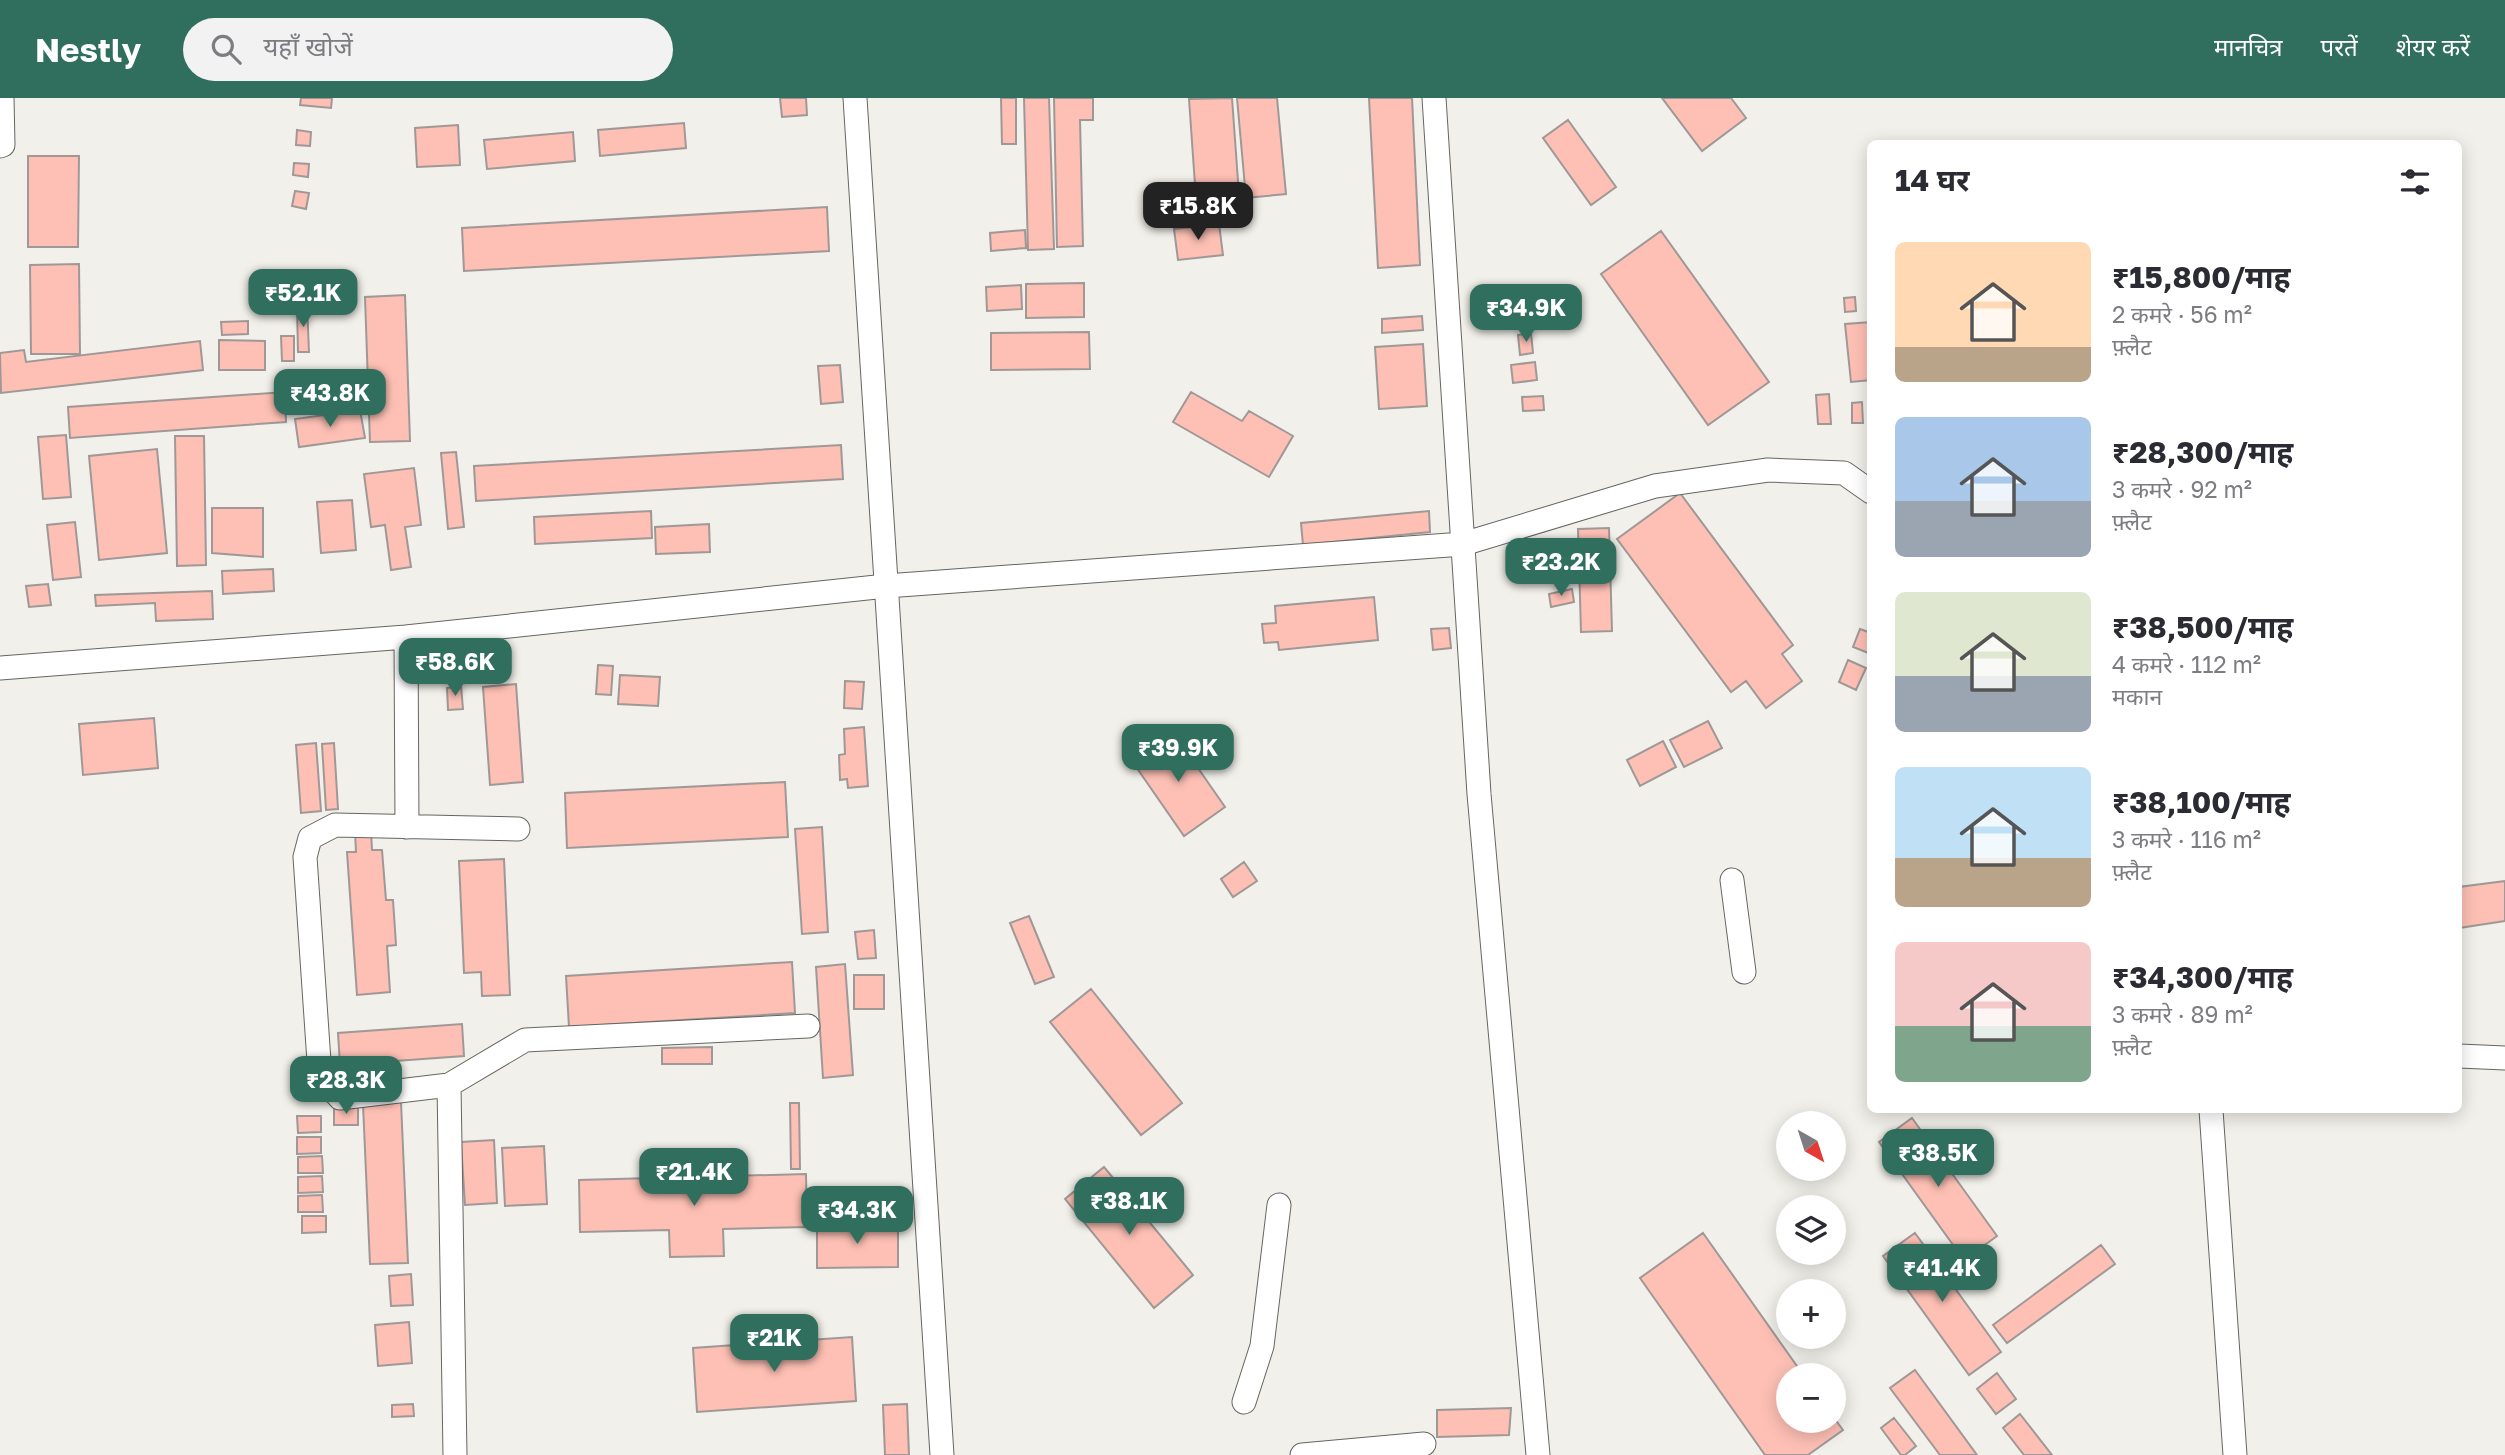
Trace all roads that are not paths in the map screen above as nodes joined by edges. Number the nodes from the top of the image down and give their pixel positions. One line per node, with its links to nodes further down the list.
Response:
1 (2, 98): 4 (street)
2 (855, 98): 7 (street)
3 (1434, 98): 6 (street)
4 (0, 146)
5 (1867, 489): 6 (street)
6 (1464, 544): 7 (street); 25 (street)
7 (886, 586): 8 (street); 23 (street)
8 (406, 636): 9 (street); 10 (street)
9 (0, 668)
10 (407, 827): 11 (street); 17 (street)
11 (518, 829)
12 (1732, 880): 13 (street)
13 (1744, 972)
14 (808, 1027): 17 (street)
15 (2462, 1056): 16 (street)
16 (2505, 1058)
17 (449, 1085): 22 (street)
18 (2211, 1113): 26 (street)
19 (1279, 1205): 20 (street)
20 (1244, 1402)
21 (1424, 1444): 24 (street)
22 (455, 1455)
23 (942, 1455)
24 (1302, 1455)
25 (1538, 1455)
26 (2235, 1455)

